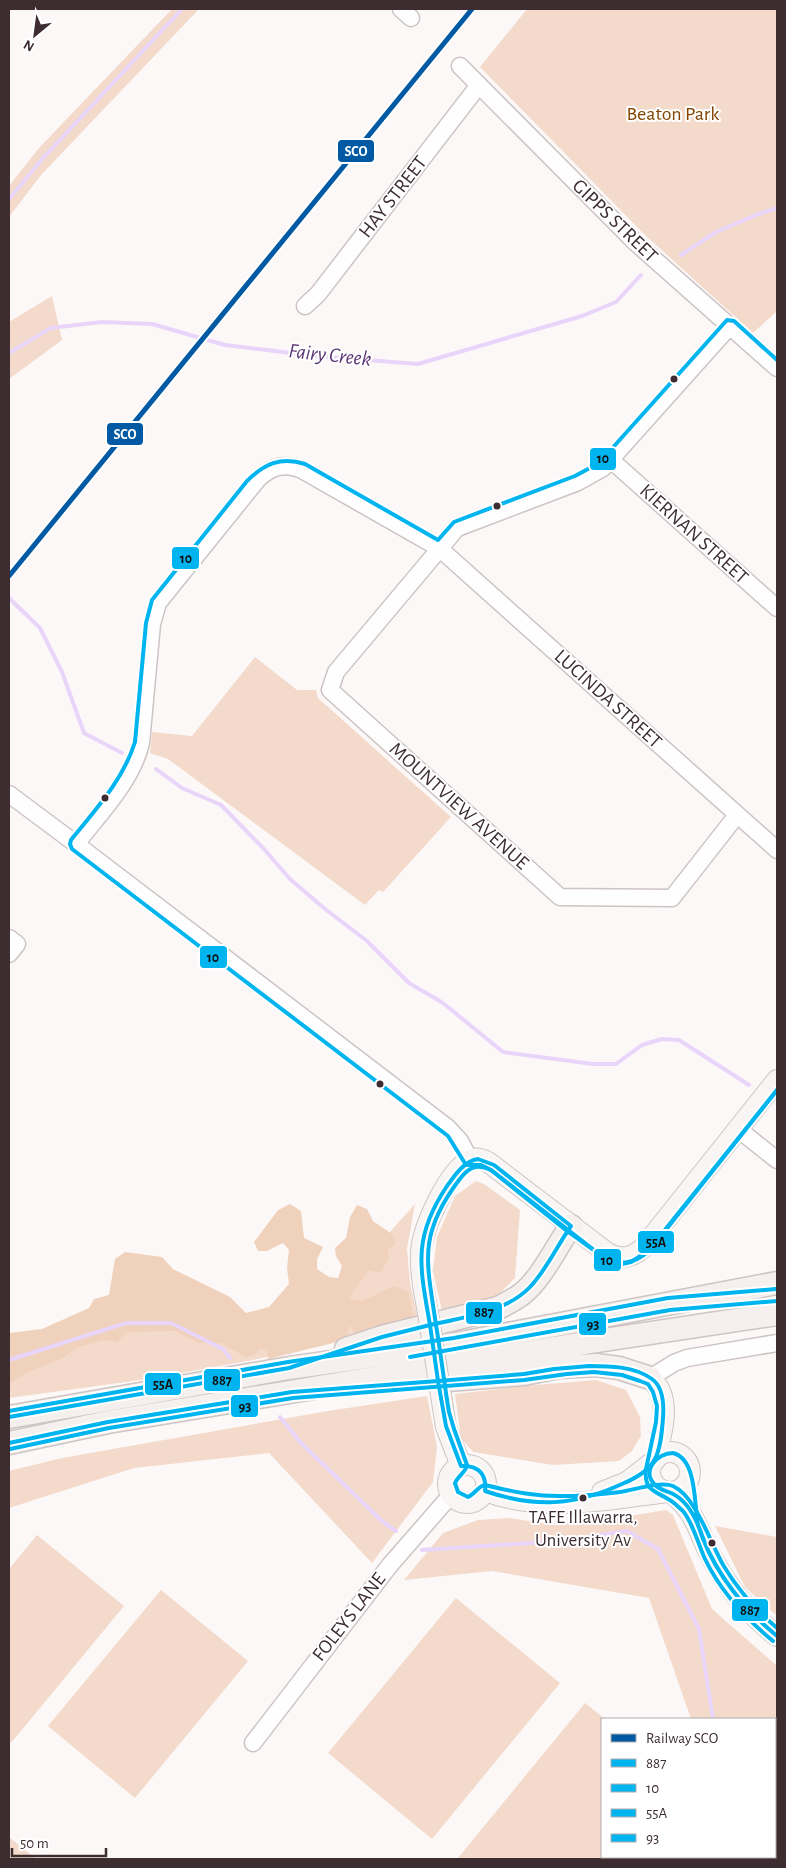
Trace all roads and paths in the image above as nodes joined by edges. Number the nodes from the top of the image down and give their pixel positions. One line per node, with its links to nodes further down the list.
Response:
1 (460, 66): 2 (street, GIPPS STREET)
2 (479, 85): 3 (street, HAY STREET); 4 (street, GIPPS STREET)
3 (305, 306)
4 (730, 326): 5 (street, GIPPS STREET); 6 (street)
5 (777, 368)
6 (611, 460): 7 (street); 8 (street, KIERNAN STREET)
7 (439, 548): 10 (street, LUCINDA STREET); 10 (street, MOUNTVIEW AVENUE); 11 (street, LUCINDA STREET)
8 (777, 608)
9 (9, 794): 11 (street)
10 (737, 815): 12 (street, LUCINDA STREET)
11 (76, 844): 17 (street)
12 (777, 850)
13 (9, 938): 14 (street)
14 (9, 954)
15 (777, 1080): 16 (main road)
16 (738, 1129): 18 (street); 19 (main road)
17 (470, 1160): 19 (main road); 33 (main road, bridge)
18 (777, 1160)
19 (571, 1226): 25 (highway)
20 (777, 1283): 22 (highway)
21 (777, 1295): 22 (highway)
22 (669, 1304): 25 (highway)
23 (777, 1314): 27 (highway)
24 (777, 1343): 26 (street)
25 (289, 1368): 29 (highway)
26 (650, 1378): 27 (highway); 28 (main road)
27 (292, 1392): 30 (highway)
28 (663, 1411): 31 (main road); 32 (main road)
29 (9, 1417)
30 (9, 1442)
31 (654, 1461): 32 (main road); 35 (main road); 37 (main road)
32 (689, 1465): 35 (main road); 38 (main road)
33 (461, 1466): 34 (main road); 36 (main road)
34 (485, 1491): 36 (main road); 37 (main road)
35 (668, 1492): 37 (main road); 38 (main road)
36 (451, 1495): 40 (street, FOLEYS LANE)
37 (566, 1502)
38 (698, 1526): 39 (main road)
39 (777, 1636)
40 (252, 1743)

